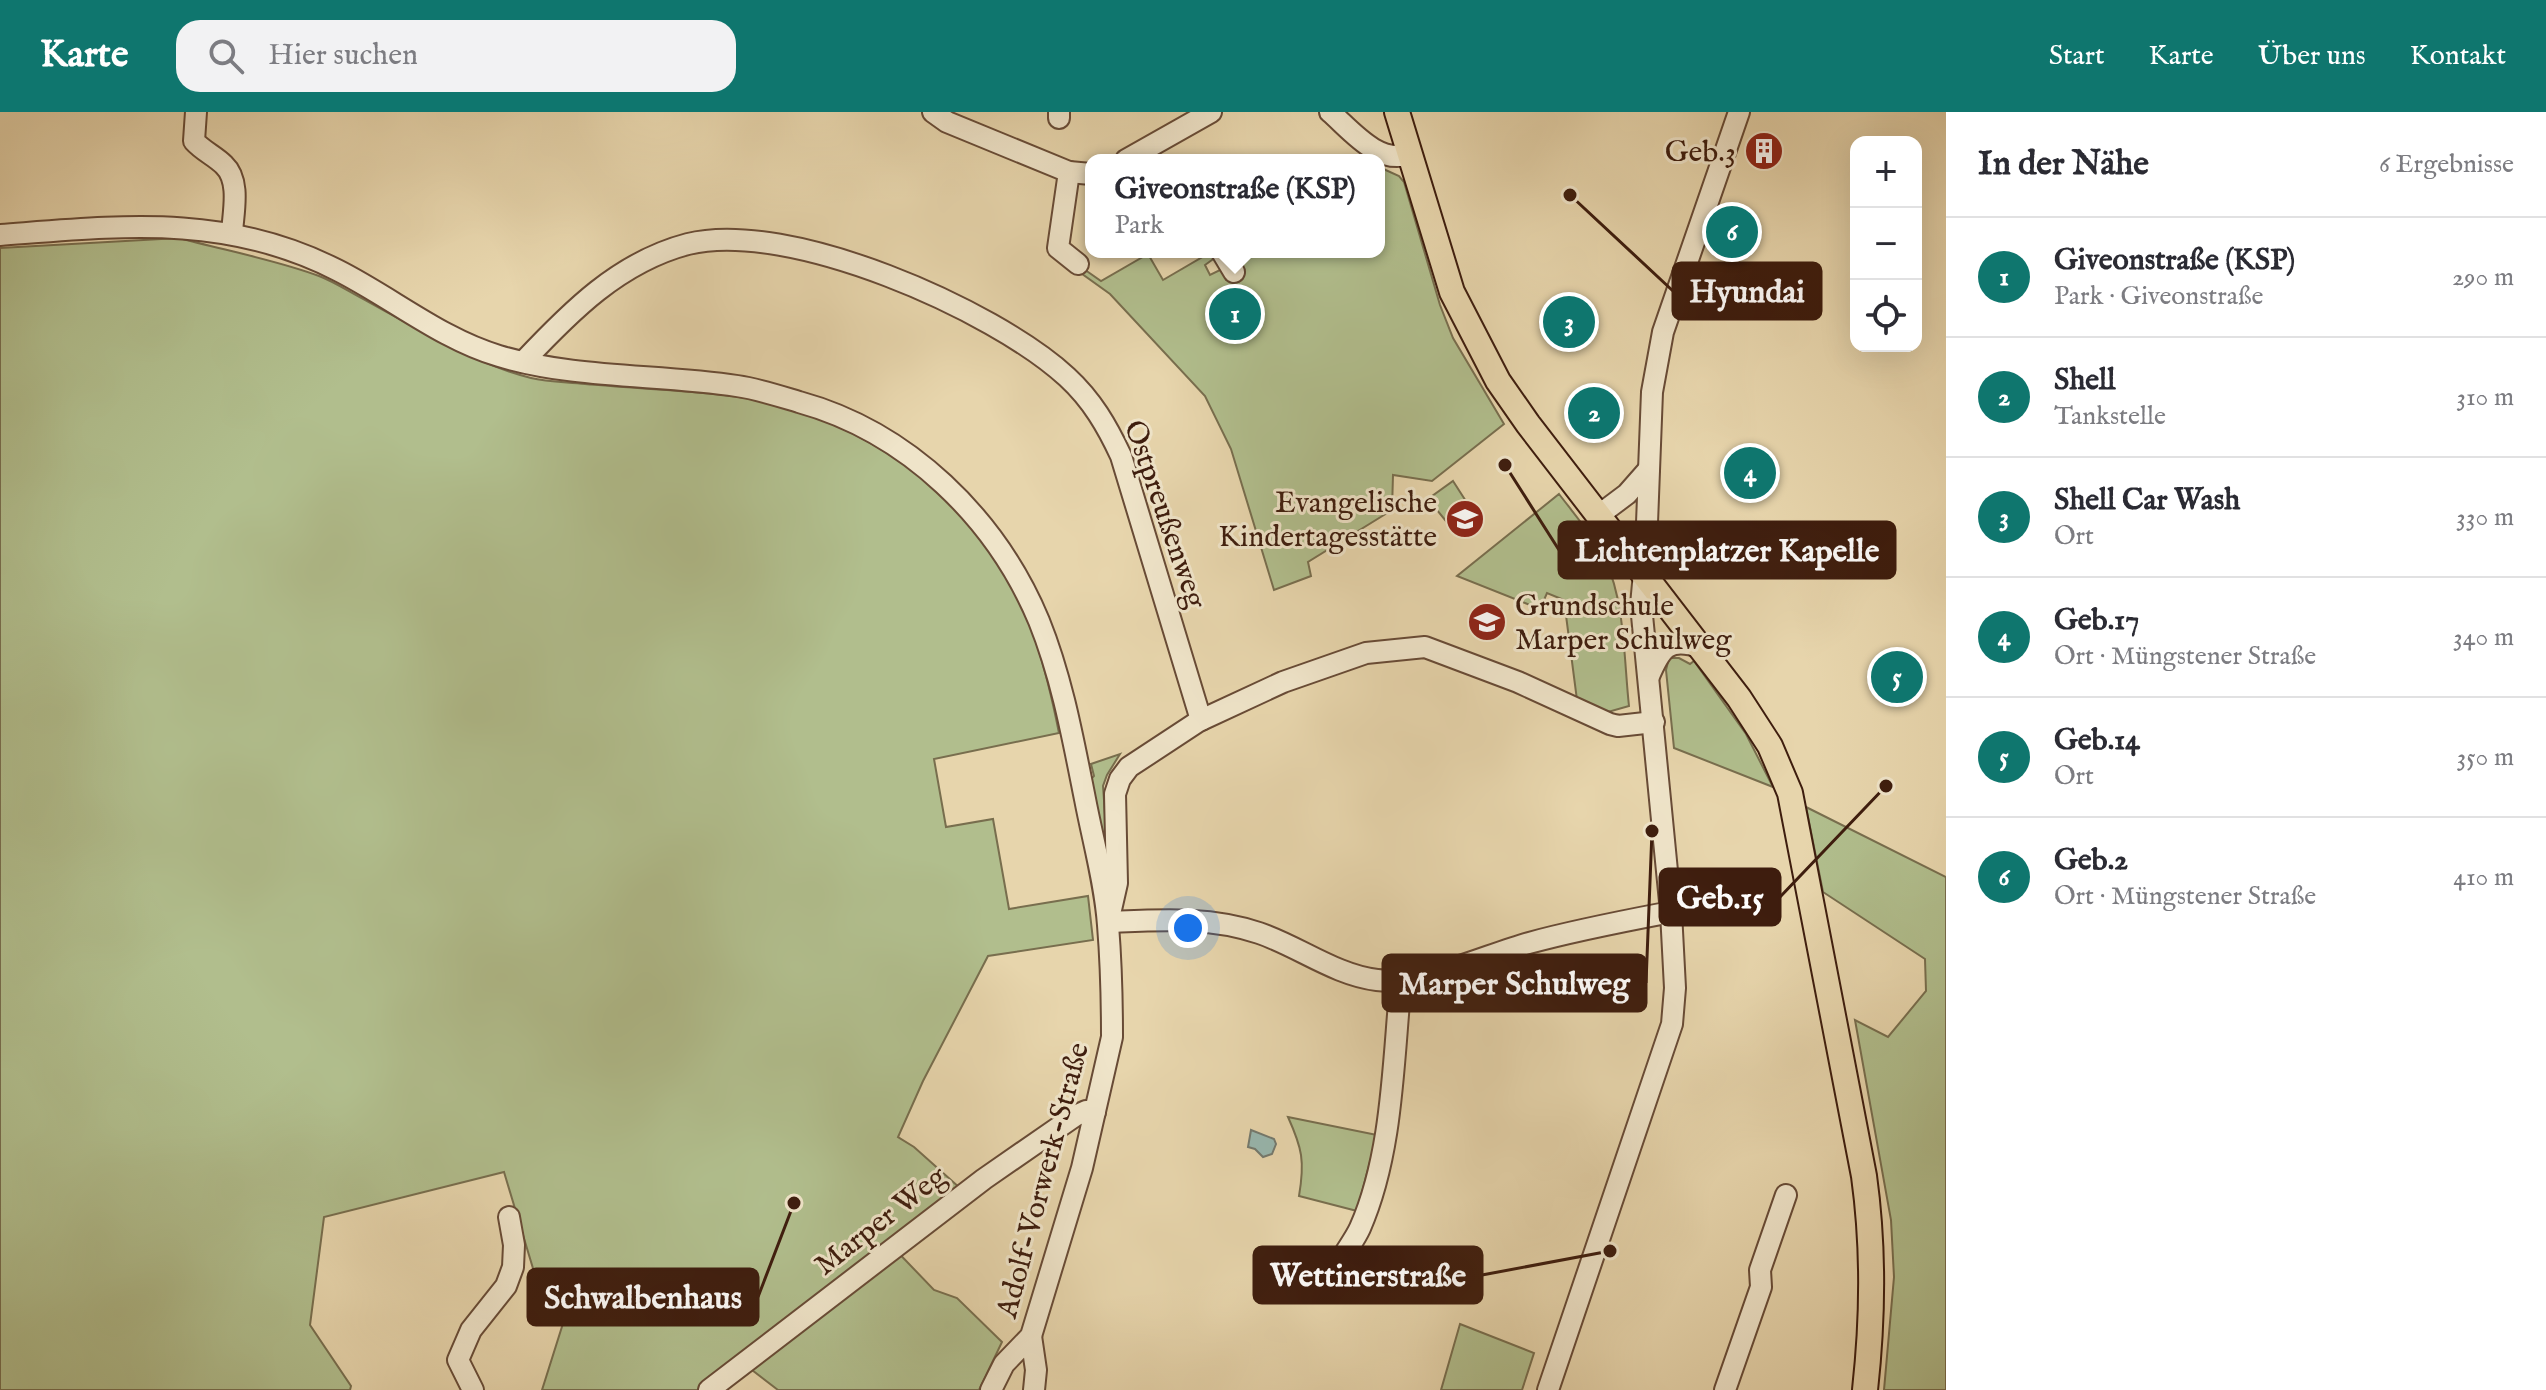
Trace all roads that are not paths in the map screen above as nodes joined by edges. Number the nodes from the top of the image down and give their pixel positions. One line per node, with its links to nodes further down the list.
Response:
1 (196, 112): 13 (street)
2 (933, 112): 11 (street)
3 (1211, 112): 7 (street)
4 (1330, 112): 8 (street)
5 (1397, 112): 9 (main road)
6 (1739, 112): 17 (street)
7 (1164, 151)
8 (1382, 154)
9 (1409, 154): 10 (street); 18 (main road)
10 (1385, 156)
11 (1069, 172): 12 (street); 15 (street)
12 (1085, 173)
13 (232, 233): 14 (street, Adolf-Vorwerk-Straße); 16 (street, Adolf-Vorwerk-Straße)
14 (0, 235)
15 (1078, 264)
16 (523, 362): 22 (street, Ostpreußenweg); 25 (street, Adolf-Vorwerk-Straße)
17 (1649, 469): 18 (street); 19 (street)
18 (1599, 515): 19 (main road)
19 (1639, 567): 20 (main road); 21 (street)
20 (1700, 647): 21 (street); 38 (main road)
21 (1649, 676): 23 (street)
22 (1201, 720): 23 (street); 25 (street)
23 (1654, 722): 24 (street)
24 (1671, 912): 26 (street); 36 (street)
25 (1108, 922): 26 (street); 27 (street, Adolf-Vorwerk-Straße)
26 (1401, 980): 30 (street)
27 (1095, 1112): 31 (street, Adolf-Vorwerk-Straße); 33 (street, Marper Weg)
28 (1786, 1195): 37 (street)
29 (509, 1217): 32 (street)
30 (1341, 1260)
31 (1031, 1336): 34 (street, Adolf-Vorwerk-Straße); 35 (street)
32 (473, 1390)
33 (709, 1390)
34 (991, 1390)
35 (1034, 1390)
36 (1548, 1390)
37 (1725, 1390)
38 (1865, 1390)

